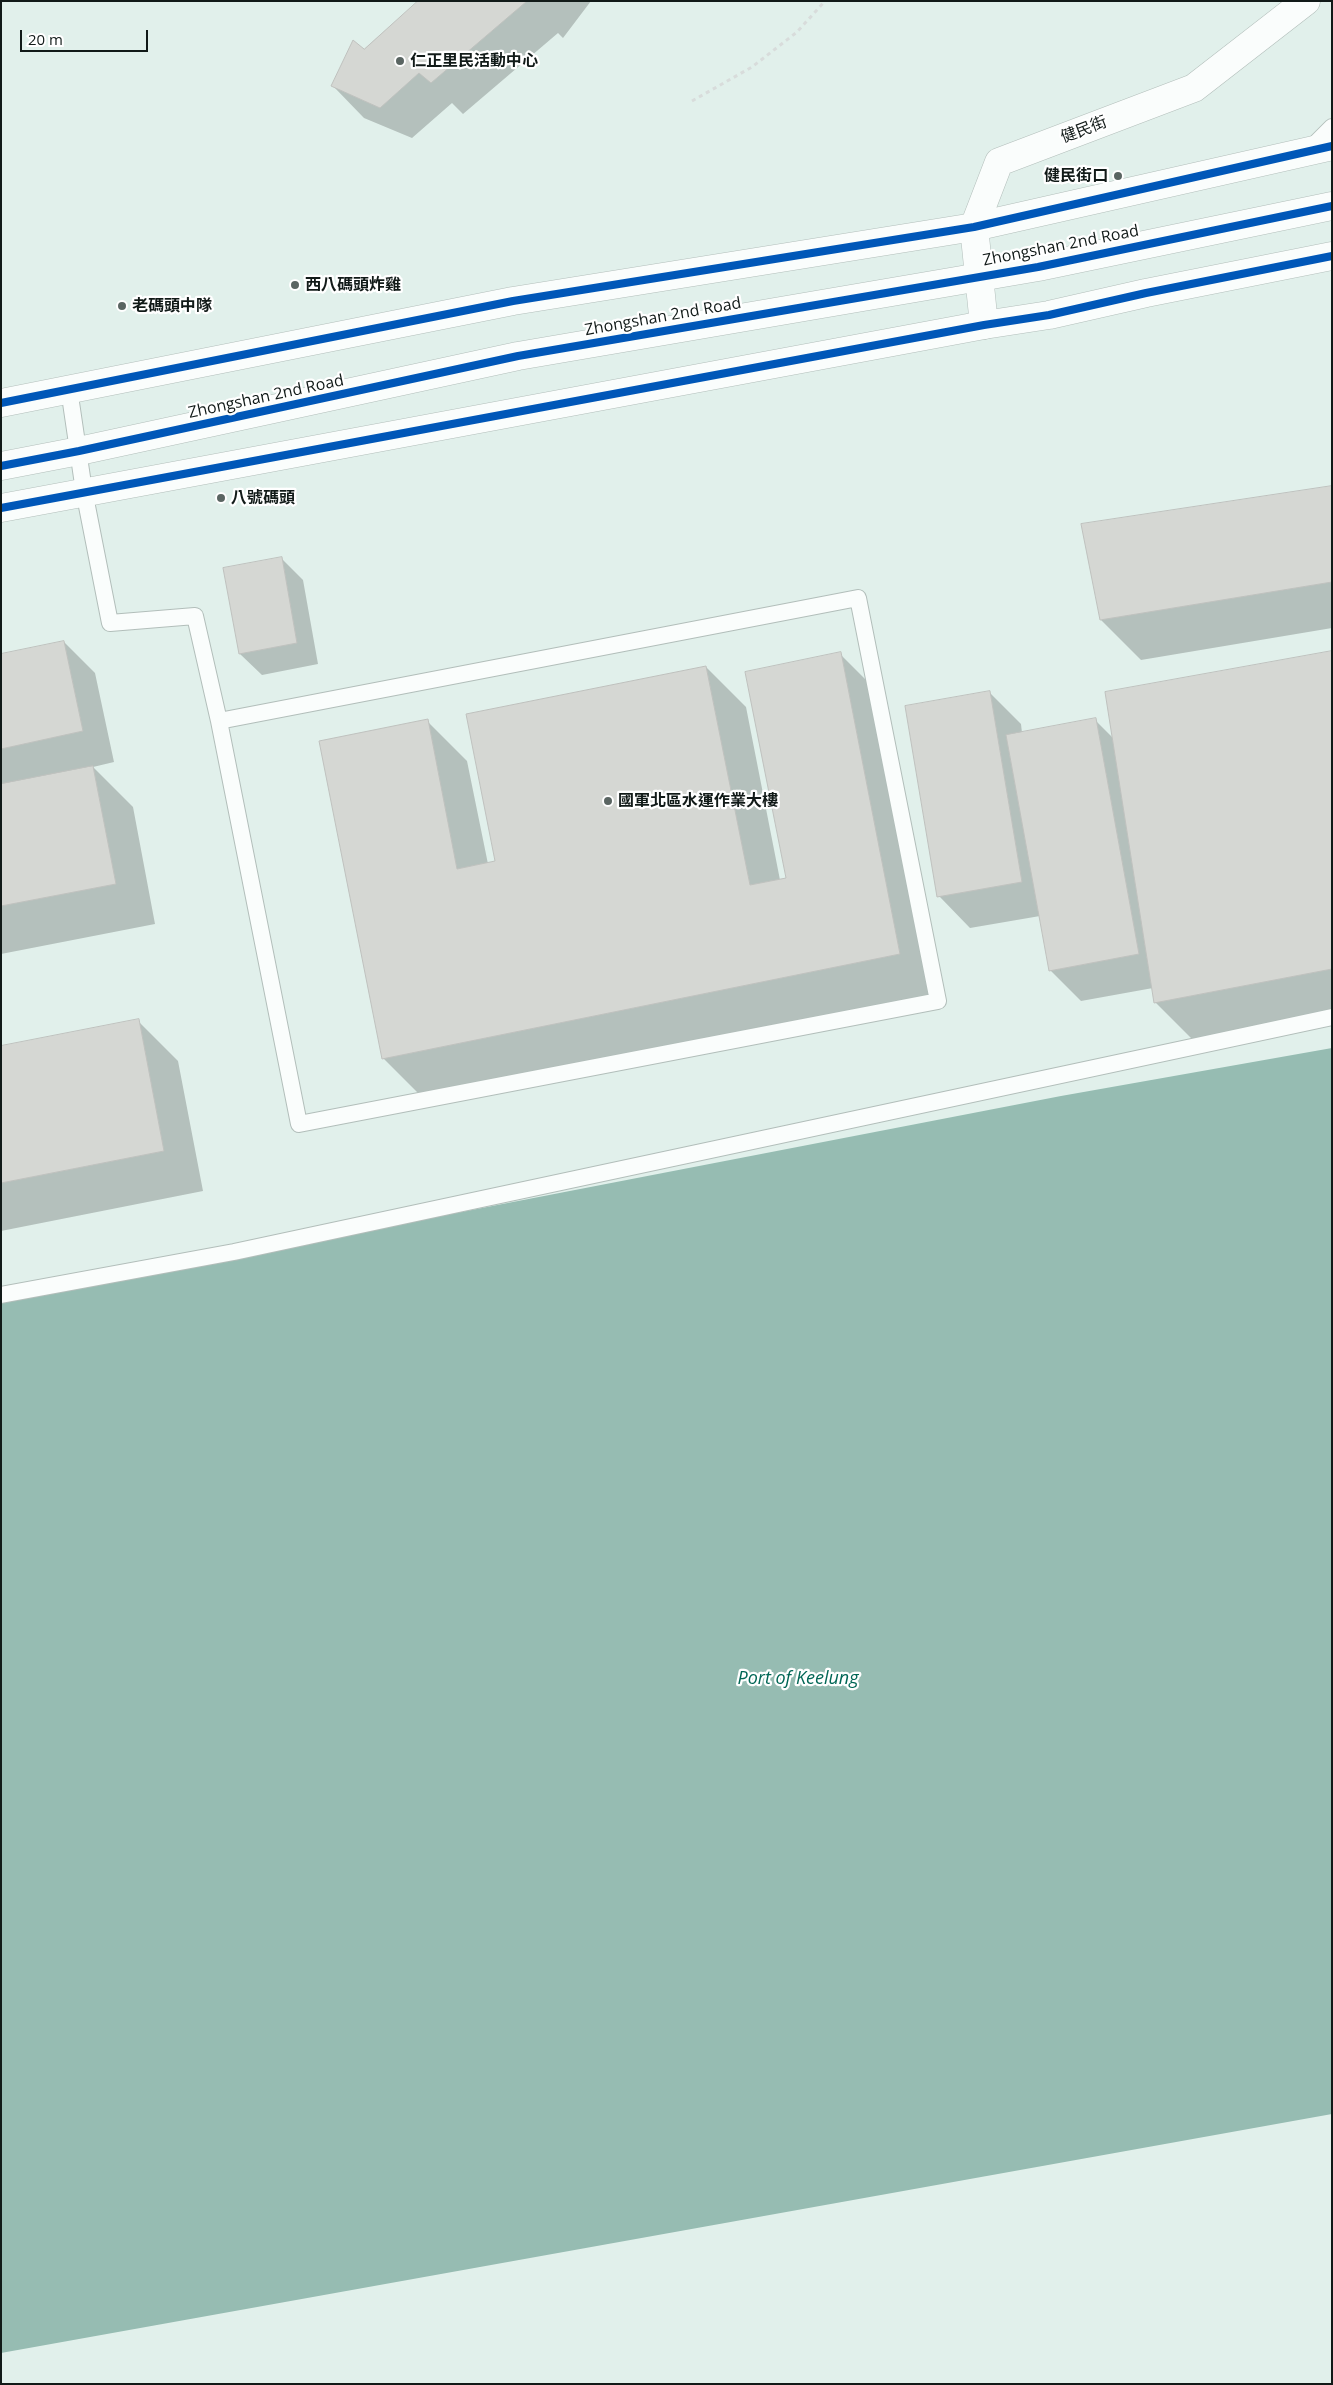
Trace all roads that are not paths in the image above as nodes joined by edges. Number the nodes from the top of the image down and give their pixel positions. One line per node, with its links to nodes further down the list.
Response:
1 (1306, 1): 5 (street, 健民街)
2 (1332, 127): 3 (lane)
3 (1321, 148): 5 (street)
4 (1332, 206): 7 (street, Zhongshan 2nd Road)
5 (974, 227): 7 (street, 健民街); 9 (street)
6 (1332, 256): 8 (street)
7 (978, 276): 8 (street, 健民街); 11 (street, Zhongshan 2nd Road)
8 (984, 325): 13 (street)
9 (69, 390): 10 (street); 11 (lane)
10 (1, 403)
11 (79, 452): 12 (street, Zhongshan 2nd Road); 13 (lane)
12 (1, 466)
13 (84, 492): 14 (street); 15 (lane)
14 (1, 508)
15 (219, 721): 15 (lane)
16 (1332, 1017): 17 (lane)
17 (1, 1294)

